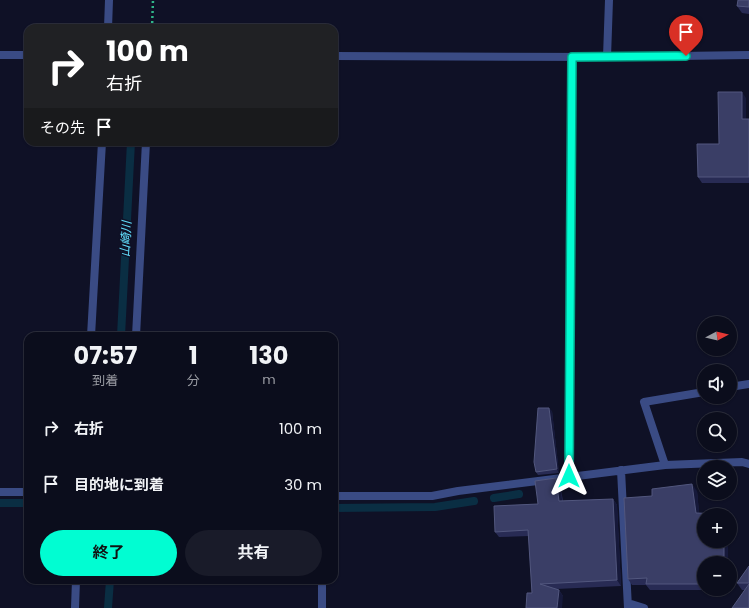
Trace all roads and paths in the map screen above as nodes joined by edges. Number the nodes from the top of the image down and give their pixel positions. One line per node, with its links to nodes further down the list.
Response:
1 (109, 0): 4 (street)
2 (153, 0): 5 (path)
3 (609, 0): 11 (street)
4 (108, 24)
5 (152, 24)
6 (0, 55): 7 (street)
7 (24, 55)
8 (749, 55): 11 (street)
9 (338, 56): 10 (street)
10 (572, 57): 11 (street); 22 (street)
11 (607, 57)
12 (102, 146): 14 (street)
13 (146, 146): 15 (street)
14 (91, 332)
15 (136, 332)
16 (749, 384): 17 (street)
17 (737, 386)
18 (697, 393): 20 (street)
19 (749, 464): 20 (street)
20 (665, 465): 21 (street)
21 (621, 470): 22 (street); 28 (street)
22 (569, 476): 25 (street)
23 (0, 492): 24 (street)
24 (24, 492)
25 (338, 496)
26 (76, 584): 29 (street)
27 (322, 584): 30 (street)
28 (628, 606): 31 (street)
29 (75, 608)
30 (322, 608)
31 (644, 608)

